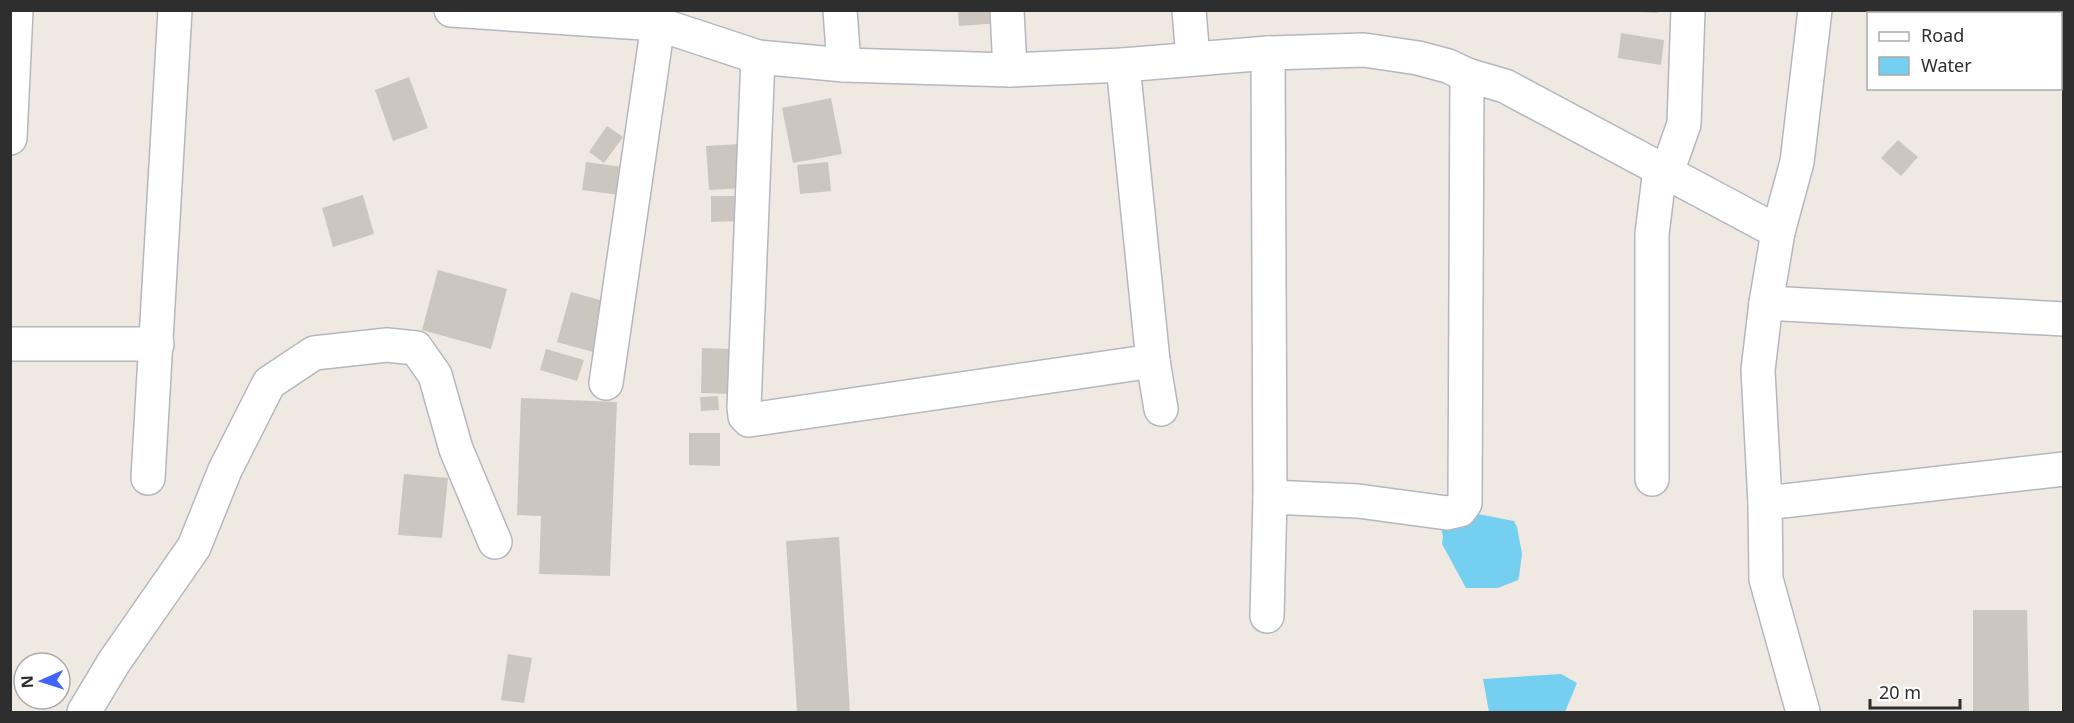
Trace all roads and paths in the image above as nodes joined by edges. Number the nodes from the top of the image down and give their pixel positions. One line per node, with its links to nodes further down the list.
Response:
1 (16, 10): 18 (street)
2 (175, 10): 24 (street)
3 (451, 10): 9 (street)
4 (840, 10): 14 (street)
5 (1007, 10): 16 (street)
6 (1189, 10): 13 (street)
7 (1688, 10): 19 (street)
8 (1815, 10): 20 (street)
9 (483, 12): 10 (street)
10 (658, 17): 12 (street); 26 (street)
11 (1268, 52): 13 (street); 17 (street); 31 (street)
12 (758, 57): 14 (street); 25 (street)
13 (1193, 59): 15 (street)
14 (844, 65): 16 (street)
15 (1123, 65): 16 (street); 25 (street)
16 (1010, 70)
17 (1467, 75): 19 (street); 31 (street)
18 (10, 138)
19 (1664, 171): 20 (street); 30 (street)
20 (1778, 232): 21 (street)
21 (1766, 303): 22 (street); 32 (street)
22 (2064, 319)
23 (10, 344): 24 (street)
24 (157, 344): 29 (street)
25 (1153, 361): 27 (street)
26 (606, 383)
27 (1161, 408)
28 (2064, 469): 32 (street)
29 (148, 478)
30 (1652, 479)
31 (1270, 497): 34 (street)
32 (1765, 503): 36 (street)
33 (495, 542): 35 (street)
34 (1267, 616)
35 (84, 712)
36 (1803, 712)

